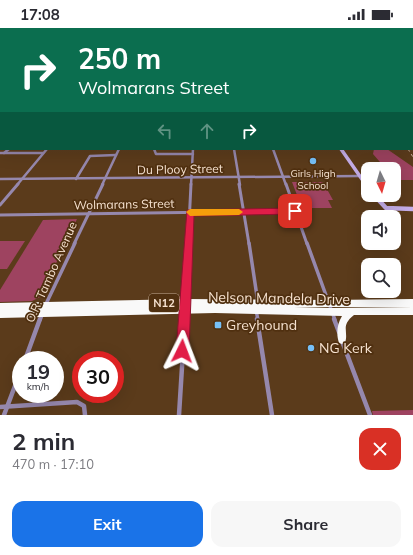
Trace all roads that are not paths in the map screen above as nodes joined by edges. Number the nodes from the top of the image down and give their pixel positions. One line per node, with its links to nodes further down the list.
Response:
1 (8, 150): 10 (street)
2 (46, 150): 11 (street)
3 (118, 150): 13 (street, O.R. Tambo Avenue)
4 (154, 150): 12 (street)
5 (193, 150): 12 (street)
6 (234, 150): 16 (street)
7 (273, 150): 17 (street)
8 (342, 150): 14 (street)
9 (0, 153): 10 (street)
10 (4, 153): 11 (street)
11 (43, 153): 18 (street)
12 (193, 154): 15 (street)
13 (116, 155): 19 (street); 20 (street, O.R. Tambo Avenue)
14 (360, 176): 17 (street, Du Plooy Street)
15 (192, 177): 16 (street, Du Plooy Street); 20 (street, Du Plooy Street); 26 (street)
16 (239, 177): 17 (street, Du Plooy Street); 27 (street)
17 (283, 177): 25 (street)
18 (22, 179): 19 (street, Du Plooy Street); 21 (street, Du Plooy Street); 23 (street)
19 (76, 179): 20 (street, Du Plooy Street)
20 (105, 179): 28 (street, O.R. Tambo Avenue)
21 (0, 180)
22 (379, 202): 24 (street)
23 (0, 205)
24 (413, 209)
25 (295, 211): 27 (street, Wolmarans Street); 31 (street)
26 (190, 212): 27 (street, Wolmarans Street); 28 (street, Wolmarans Street); 32 (street)
27 (244, 212): 33 (street)
28 (88, 214): 29 (street, Wolmarans Street); 35 (street, O.R. Tambo Avenue)
29 (0, 215)
30 (413, 303): 31 (highway, Nelson Mandela Drive / N12)
31 (329, 304): 33 (highway, Nelson Mandela Drive / N12); 37 (street)
32 (185, 306): 33 (highway, Nelson Mandela Drive / N12); 35 (highway, Nelson Mandela Drive / N12); 47 (street)
33 (257, 306): 37 (highway, Nelson Mandela Drive / N12); 48 (street)
34 (0, 307): 35 (highway, Nelson Mandela Drive / N12)
35 (44, 309): 39 (highway, Nelson Mandela Drive / N12); 41 (street, O.R. Tambo Avenue)
36 (413, 311): 38 (highway, Nelson Mandela Drive / N12)
37 (332, 312): 38 (highway, Nelson Mandela Drive / N12); 40 (street)
38 (354, 312): 40 (highway)
39 (0, 314)
40 (342, 340): 49 (street)
41 (28, 351)
42 (12, 393): 43 (street)
43 (7, 406): 44 (street); 45 (street); 46 (street)
44 (0, 407)
45 (85, 413)
46 (4, 415)
47 (179, 415)
48 (272, 415)
49 (370, 415)

